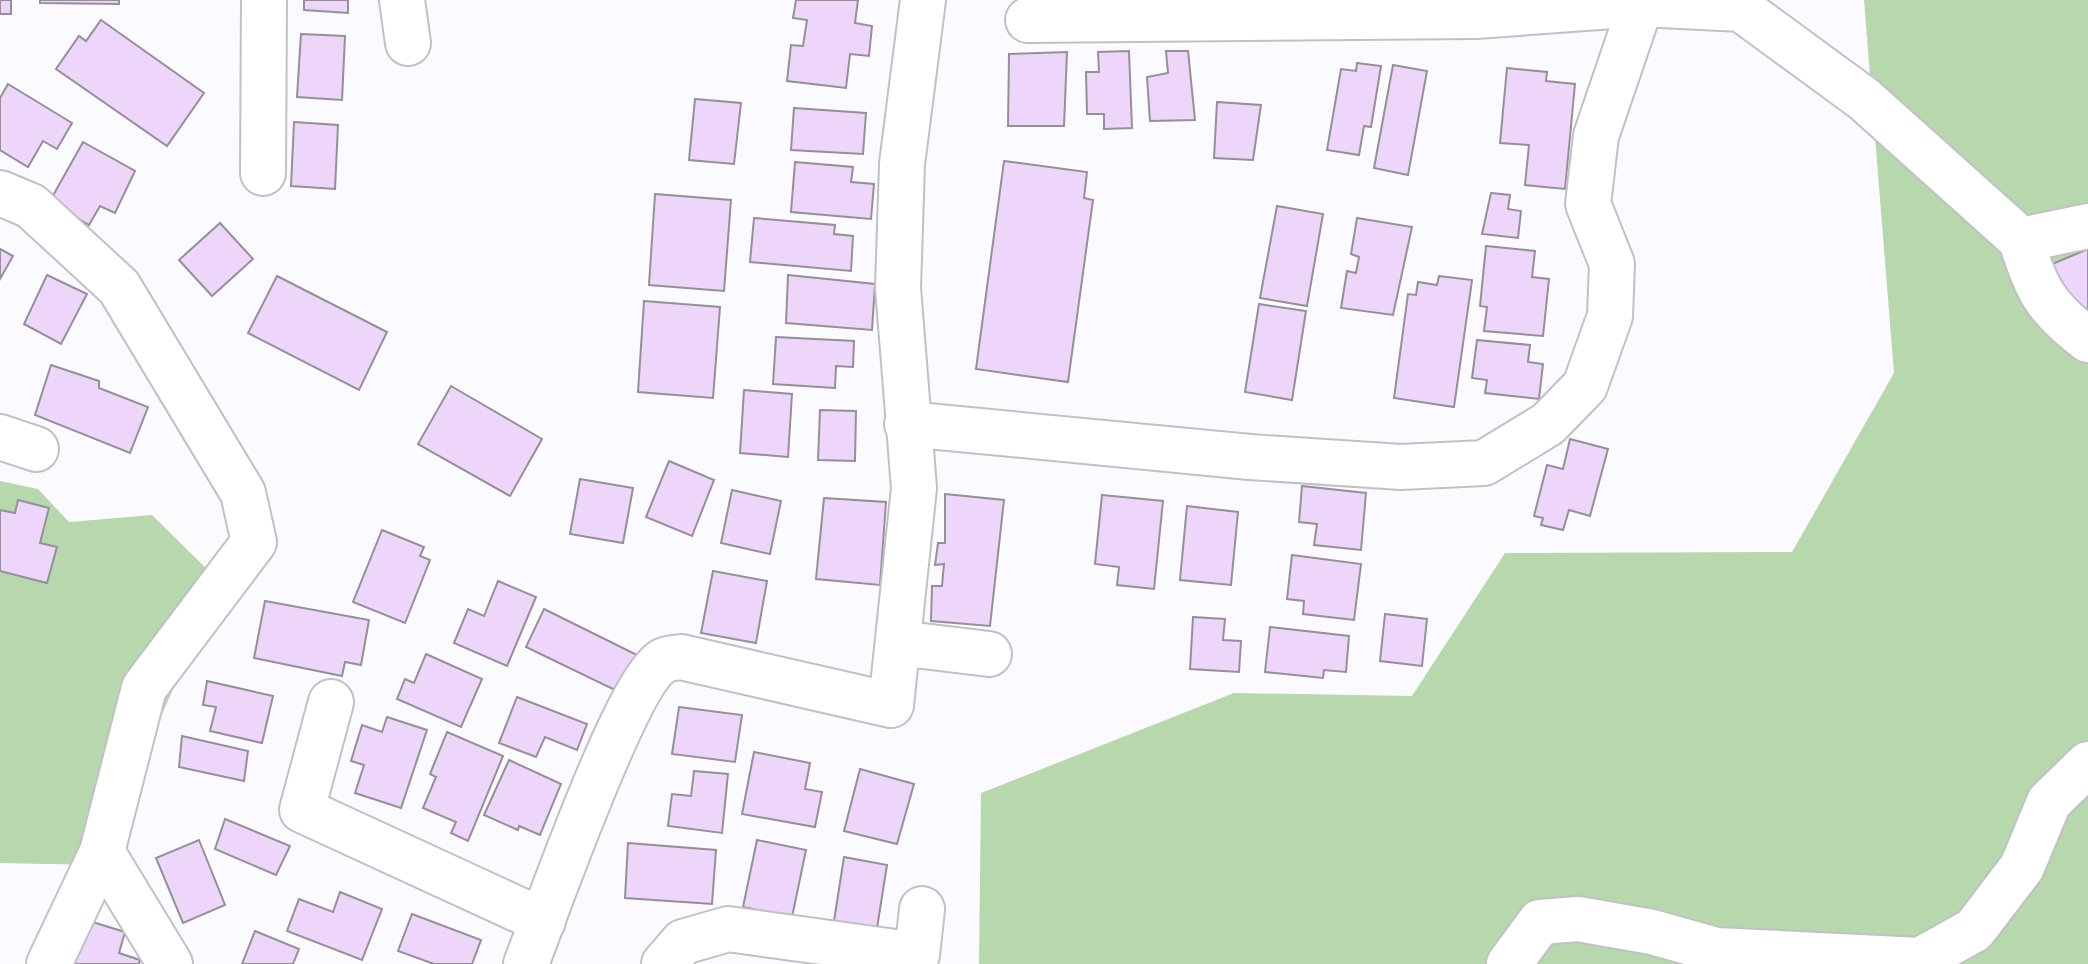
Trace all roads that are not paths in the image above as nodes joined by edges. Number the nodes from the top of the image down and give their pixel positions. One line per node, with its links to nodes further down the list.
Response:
1 (264, 0): 8 (street)
2 (402, 0): 7 (street)
3 (923, 0): 13 (street)
4 (1641, 4): 5 (street); 11 (street); 13 (street)
5 (1475, 8): 6 (street)
6 (1028, 20)
7 (408, 43)
8 (263, 173)
9 (0, 193): 18 (street)
10 (2088, 226): 11 (street)
11 (2021, 240): 12 (street)
12 (2088, 340)
13 (907, 424): 14 (street)
14 (898, 643): 15 (street); 20 (street)
15 (989, 654)
16 (331, 702): 20 (street)
17 (2088, 764): 25 (street)
18 (102, 852): 21 (street); 22 (street)
19 (922, 909): 24 (street)
20 (543, 921): 23 (street)
21 (49, 964)
22 (170, 964)
23 (526, 964)
24 (664, 964)
25 (1509, 964)

